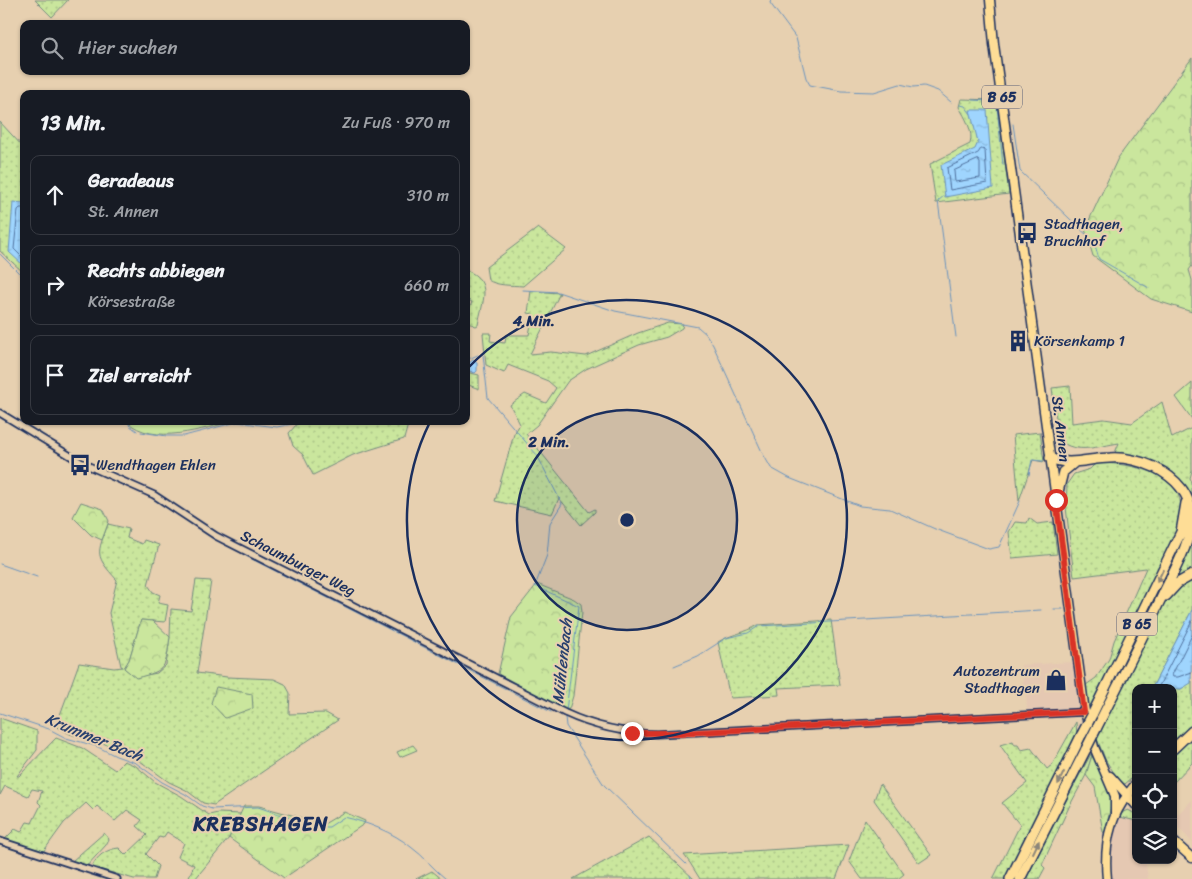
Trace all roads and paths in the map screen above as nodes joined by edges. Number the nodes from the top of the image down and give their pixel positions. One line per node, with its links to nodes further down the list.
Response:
1 (990, 0): 3 (main road, St. Annen / B 65)
2 (0, 413): 9 (street, Schaumburger Weg)
3 (1050, 458): 4 (highway, B 65); 6 (main road, St. Annen)
4 (1075, 462): 5 (highway, B 65); 6 (highway)
5 (1187, 498): 8 (highway, B 65); 9 (highway, B 65, one-way to 9)
6 (1056, 500): 9 (main road, St. Annen)
7 (1192, 575): 8 (highway)
8 (1149, 624): 22 (highway, B 65, one-way to 8, bridge)
9 (1088, 714): 12 (main road, St. Annen); 21 (highway, B 65, one-way to 21, bridge)
10 (1192, 731): 11 (highway)
11 (1177, 746)
12 (1102, 764): 14 (main road, St. Annen); 16 (main road, St. Annen)
13 (1132, 789): 14 (highway)
14 (1127, 796): 15 (main road); 16 (main road, St. Annen)
15 (1132, 801)
16 (1115, 815): 23 (main road, St. Annen)
17 (0, 841): 20 (street)
18 (1177, 845): 19 (main road)
19 (1192, 858)
20 (117, 879)
21 (1010, 879)
22 (1020, 879)
23 (1106, 879)

